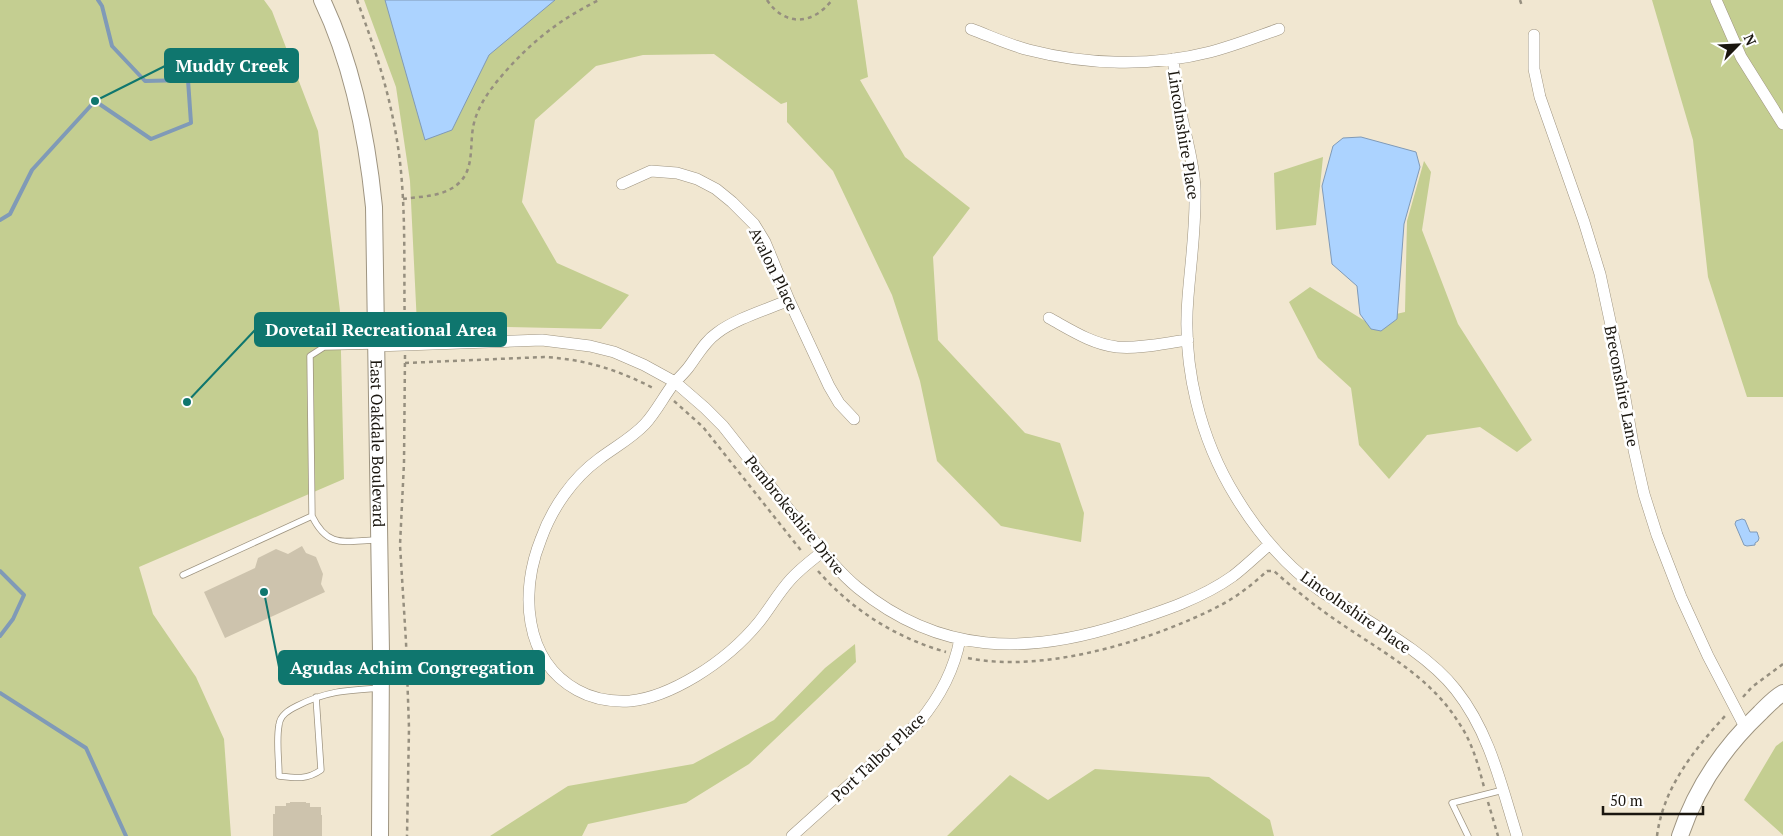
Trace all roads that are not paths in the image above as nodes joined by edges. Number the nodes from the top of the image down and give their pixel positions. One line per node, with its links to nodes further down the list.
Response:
1 (322, 0): 12 (main road, East Oakdale Boulevard)
2 (1716, 0): 7 (street)
3 (971, 29): 6 (street)
4 (1279, 29): 6 (street)
5 (1534, 35): 24 (street, Breconshire Lane)
6 (1173, 59): 11 (street, Lincolnshire Place)
7 (1783, 124)
8 (622, 184): 9 (street, Avalon Place)
9 (790, 300): 13 (street); 14 (street, Avalon Place)
10 (1049, 318): 11 (street)
11 (1188, 340): 17 (street, Lincolnshire Place)
12 (376, 346): 13 (street, Pembrokeshire Drive); 15 (lane); 16 (main road, East Oakdale Boulevard)
13 (675, 382): 18 (street, Pembrokeshire Drive); 18 (street)
14 (854, 419)
15 (312, 516): 16 (lane); 19 (lane)
16 (379, 540): 21 (main road, East Oakdale Boulevard)
17 (1270, 544): 20 (street, Pembrokeshire Drive); 25 (street, Lincolnshire Place)
18 (822, 552): 20 (street, Pembrokeshire Drive)
19 (182, 575)
20 (960, 639): 27 (street, Port Talbot Place)
21 (380, 688): 23 (lane); 26 (main road, East Oakdale Boulevard)
22 (1783, 692): 24 (main road)
23 (316, 697): 23 (lane)
24 (1745, 727): 30 (main road)
25 (1503, 790): 28 (lane); 29 (street, Lincolnshire Place)
26 (380, 836)
27 (792, 836)
28 (1468, 836)
29 (1518, 836)
30 (1680, 836)

